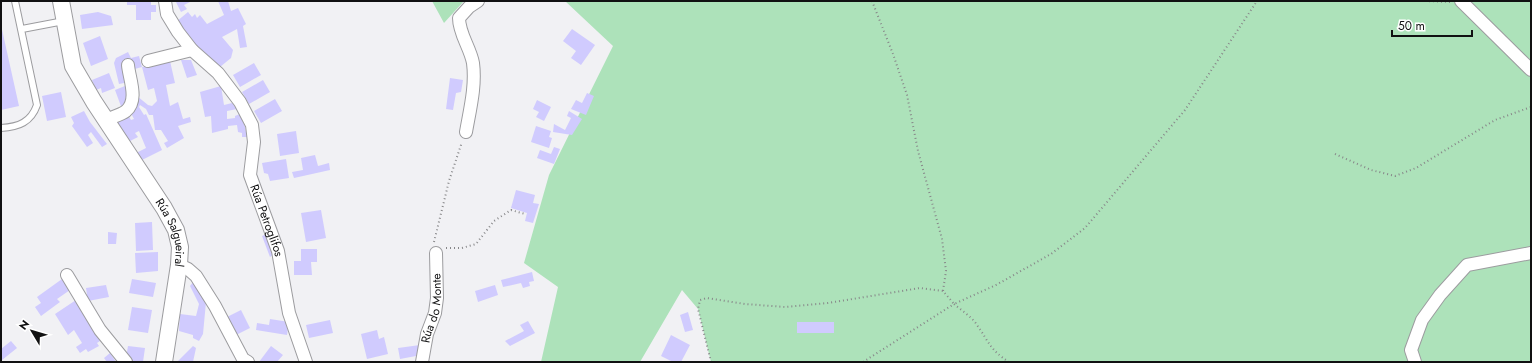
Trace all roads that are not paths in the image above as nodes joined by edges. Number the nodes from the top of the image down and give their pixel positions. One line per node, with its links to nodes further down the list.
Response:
1 (15, 1): 7 (lane)
2 (61, 1): 6 (street, Rúa Salgueiral)
3 (165, 1): 8 (street, Rúa Petroglifos)
4 (478, 1): 14 (street)
5 (1461, 1): 11 (street)
6 (64, 21): 7 (lane); 12 (street, Rúa Salgueiral)
7 (22, 29): 13 (lane)
8 (192, 50): 9 (street); 22 (street, Rúa Petroglifos)
9 (148, 60)
10 (128, 65): 12 (street)
11 (1531, 70)
12 (106, 120): 17 (street, Rúa Salgueiral)
13 (1, 128)
14 (466, 132)
15 (436, 253): 23 (street, Rúa do Monte)
16 (1531, 253): 24 (street)
17 (179, 265): 20 (street, Rúa Salgueiral); 21 (street)
18 (66, 275): 19 (street)
19 (126, 362)
20 (164, 362)
21 (248, 362)
22 (306, 362)
23 (422, 362)
24 (1415, 362)

